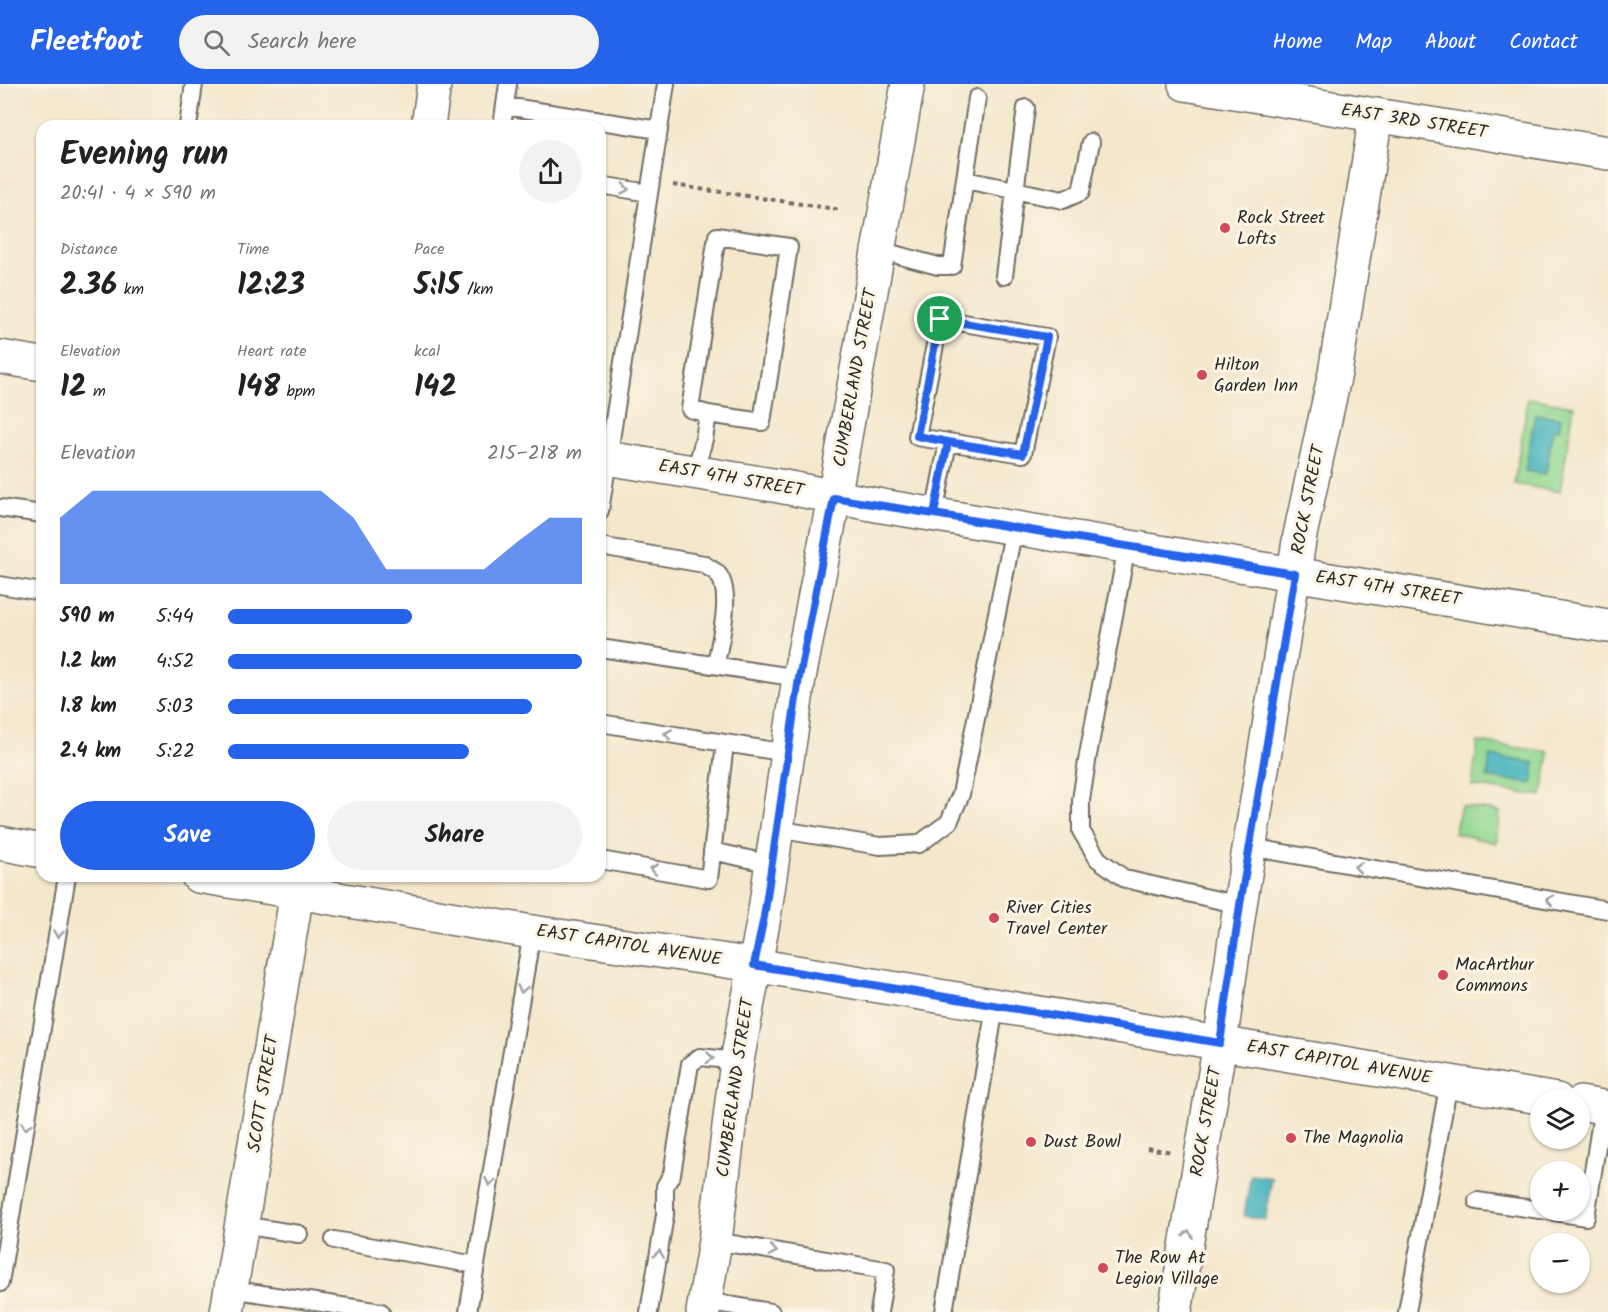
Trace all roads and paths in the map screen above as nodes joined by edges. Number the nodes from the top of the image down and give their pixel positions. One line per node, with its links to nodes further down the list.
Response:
1 (194, 84): 11 (lane)
2 (434, 84): 12 (street)
3 (508, 84): 8 (lane)
4 (666, 84): 16 (lane)
5 (908, 84): 24 (street, CUMBERLAND STREET)
6 (1185, 84): 10 (street, EAST 3RD STREET)
7 (977, 98): 19 (lane)
8 (505, 106): 13 (lane); 14 (lane)
9 (1026, 108): 22 (lane)
10 (1376, 115): 18 (street, EAST 3RD STREET); 40 (street, ROCK STREET)
11 (189, 120)
12 (429, 120)
13 (503, 120)
14 (595, 120)
15 (606, 122): 16 (lane)
16 (659, 130): 21 (lane)
17 (1091, 142): 22 (lane)
18 (1608, 153)
19 (965, 180): 22 (lane); 24 (lane)
20 (606, 185): 21 (lane, one-way to 21)
21 (650, 187): 23 (path); 30 (lane)
22 (1016, 190): 25 (lane)
23 (842, 210)
24 (879, 250): 33 (street, CUMBERLAND STREET)
25 (1004, 276)
26 (0, 357): 27 (street)
27 (36, 363)
28 (708, 414): 28 (lane); 32 (lane)
29 (948, 442): 29 (lane); 36 (lane)
30 (606, 446)
31 (606, 458): 32 (street, EAST 4TH STREET)
32 (696, 473): 33 (street, EAST 4TH STREET)
33 (834, 498): 36 (street, EAST 4TH STREET); 46 (street, CUMBERLAND STREET)
34 (0, 508): 35 (lane)
35 (36, 513)
36 (934, 514): 37 (street, EAST 4TH STREET)
37 (1014, 528): 38 (street, EAST 4TH STREET); 50 (lane)
38 (1127, 546): 40 (street, EAST 4TH STREET); 60 (lane)
39 (606, 547): 45 (lane)
40 (1295, 574): 43 (street, EAST 4TH STREET); 52 (street, ROCK STREET)
41 (0, 585): 42 (lane)
42 (36, 591)
43 (1608, 626)
44 (606, 649): 45 (lane)
45 (716, 665): 46 (lane)
46 (799, 678): 49 (street, CUMBERLAND STREET)
47 (606, 724): 48 (lane, one-way to 47)
48 (725, 744): 49 (lane); 54 (lane)
49 (787, 753): 50 (street, CUMBERLAND STREET)
50 (776, 829): 56 (street, CUMBERLAND STREET)
51 (0, 843): 53 (street)
52 (1250, 847): 60 (street, ROCK STREET); 61 (lane, one-way to 52)
53 (36, 850)
54 (712, 850): 55 (lane, one-way to 55); 56 (lane)
55 (606, 861)
56 (771, 864): 63 (street, CUMBERLAND STREET)
57 (67, 882): 80 (lane, one-way to 80)
58 (273, 882): 59 (street, EAST CAPITOL AVENUE)
59 (298, 884): 62 (street, EAST CAPITOL AVENUE); 75 (street, SCOTT STREET)
60 (1240, 905): 65 (street, ROCK STREET)
61 (1608, 910)
62 (532, 932): 63 (street, EAST CAPITOL AVENUE); 79 (lane, one-way to 79)
63 (754, 965): 64 (street, EAST CAPITOL AVENUE); 66 (street, CUMBERLAND STREET)
64 (995, 1007): 65 (street, EAST CAPITOL AVENUE); 88 (lane)
65 (1220, 1043): 67 (street, EAST CAPITOL AVENUE); 89 (street, ROCK STREET, one-way to 65)
66 (737, 1061): 78 (street, CUMBERLAND STREET); 85 (lane, one-way to 66)
67 (1449, 1082): 68 (street, EAST CAPITOL AVENUE); 90 (lane)
68 (1530, 1096)
69 (1597, 1106): 72 (lane)
70 (1147, 1148): 71 (path)
71 (1173, 1152)
72 (1590, 1177)
73 (1477, 1201): 74 (lane)
74 (1530, 1208)
75 (242, 1225): 76 (lane); 81 (street, SCOTT STREET)
76 (299, 1234)
77 (334, 1240): 79 (lane)
78 (715, 1241): 82 (street, CUMBERLAND STREET); 87 (lane, one-way to 87)
79 (476, 1265): 84 (lane)
80 (0, 1283)
81 (229, 1300): 83 (lane)
82 (704, 1306): 86 (lane)
83 (381, 1312)
84 (468, 1312)
85 (649, 1312)
86 (771, 1312)
87 (879, 1312)
88 (944, 1312)
89 (1175, 1312)
90 (1407, 1312)

